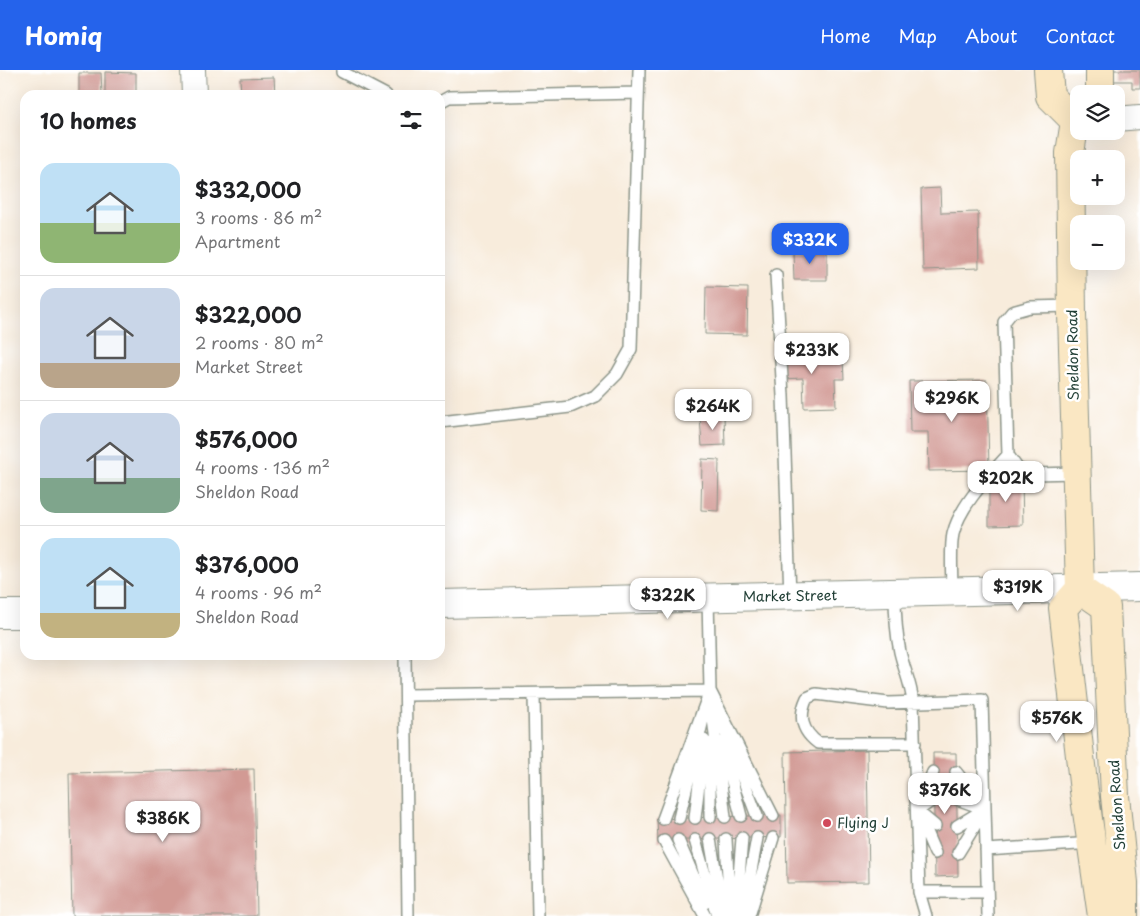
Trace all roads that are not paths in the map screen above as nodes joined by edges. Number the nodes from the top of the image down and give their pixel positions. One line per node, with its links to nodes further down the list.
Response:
1 (193, 70): 7 (street)
2 (342, 70): 8 (lane)
3 (639, 70): 9 (lane)
4 (1048, 70): 11 (main road, Sheldon Road)
5 (1100, 70): 6 (main road)
6 (1100, 85)
7 (194, 90)
8 (376, 90)
9 (638, 93): 10 (lane); 17 (lane)
10 (445, 99)
11 (1070, 113)
12 (1140, 117): 13 (street)
13 (1125, 118)
14 (1073, 140): 16 (main road, Sheldon Road)
15 (776, 276): 24 (lane)
16 (1072, 306): 18 (lane); 19 (main road, Sheldon Road)
17 (445, 421)
18 (1008, 455): 19 (lane); 22 (lane)
19 (1076, 473): 21 (main road, Sheldon Road)
20 (1140, 588): 21 (street, Market Street)
21 (1080, 589): 22 (street, Market Street); 59 (main road, Sheldon Road); 78 (main road, Sheldon Road)
22 (952, 592): 23 (street, Market Street)
23 (895, 593): 24 (street, Market Street); 33 (lane)
24 (790, 596): 25 (street, Market Street)
25 (708, 598): 26 (street, Market Street); 30 (lane)
26 (445, 604)
27 (0, 614): 28 (street)
28 (20, 614)
29 (405, 660): 32 (lane)
30 (710, 691): 31 (lane); 41 (lane); 42 (lane); 43 (lane); 44 (lane); 45 (lane); 46 (lane); 47 (lane); 48 (lane)
31 (534, 694): 32 (lane); 66 (lane)
32 (407, 696): 65 (lane)
33 (913, 702): 34 (lane); 34 (lane); 39 (lane)
34 (915, 743): 40 (lane)
35 (933, 772): 40 (lane)
36 (956, 772): 39 (lane)
37 (934, 799): 40 (lane)
38 (957, 799): 39 (lane)
39 (985, 809): 50 (lane); 60 (lane); 62 (lane)
40 (916, 811): 49 (lane); 61 (lane); 63 (lane)
41 (741, 816)
42 (757, 816)
43 (773, 816)
44 (710, 817)
45 (725, 817)
46 (678, 818)
47 (695, 818)
48 (663, 819)
49 (934, 826)
50 (958, 826)
51 (742, 838): 72 (lane)
52 (757, 838): 73 (lane)
53 (773, 838): 74 (lane)
54 (710, 839): 70 (lane)
55 (726, 839): 71 (lane)
56 (678, 840): 68 (lane)
57 (695, 840): 69 (lane)
58 (664, 841): 67 (lane)
59 (1093, 843): 60 (lane); 77 (main road, Sheldon Road)
60 (986, 850): 64 (lane)
61 (935, 853)
62 (958, 853)
63 (919, 892): 64 (lane); 75 (lane)
64 (987, 892): 76 (lane)
65 (408, 916)
66 (538, 916)
67 (704, 916)
68 (710, 916)
69 (717, 916)
70 (724, 916)
71 (730, 916)
72 (736, 916)
73 (742, 916)
74 (749, 916)
75 (926, 916)
76 (988, 916)
77 (1102, 916)
78 (1124, 916)

